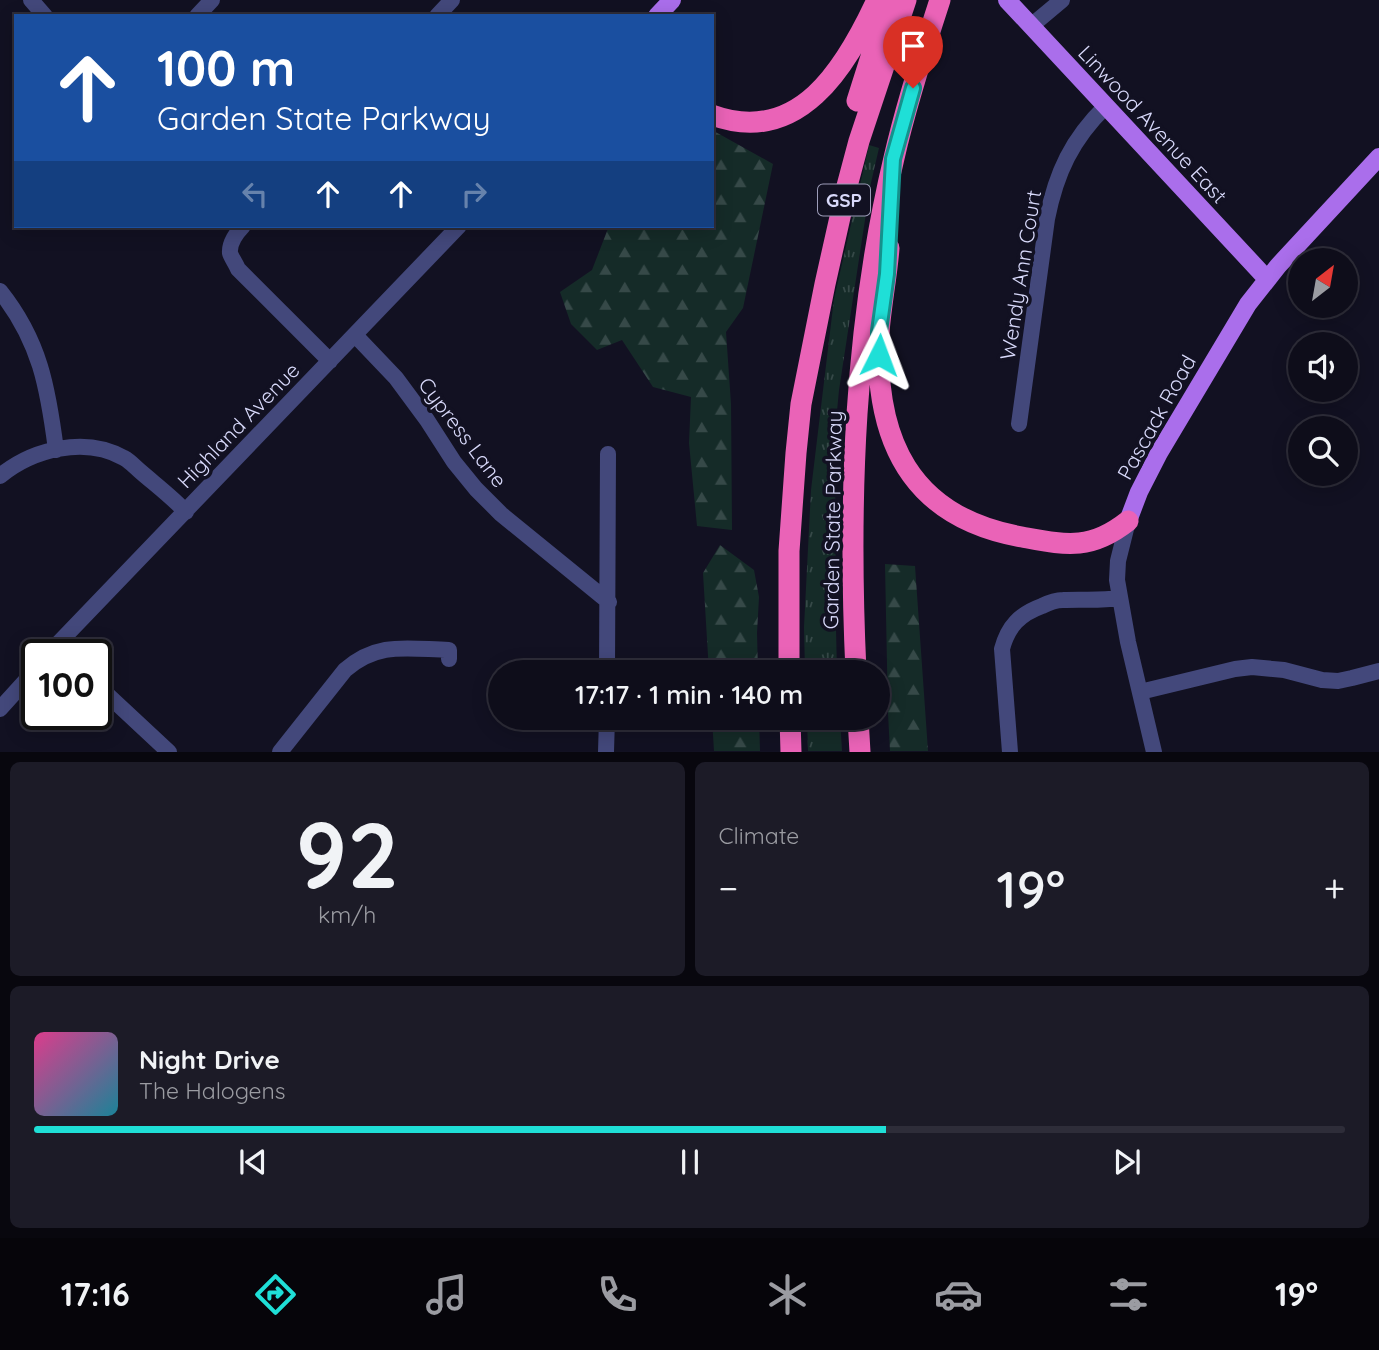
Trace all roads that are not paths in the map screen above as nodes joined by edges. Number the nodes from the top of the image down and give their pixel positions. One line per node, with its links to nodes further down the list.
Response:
1 (31, 0): 11 (street)
2 (212, 0): 12 (street)
3 (452, 0): 13 (street)
4 (672, 0): 14 (main road)
5 (877, 0): 17 (highway)
6 (889, 0): 26 (highway, Garden State Parkway / GSP)
7 (906, 0): 26 (highway, Garden State Parkway / GSP)
8 (940, 0): 19 (highway, Garden State Parkway / GSP)
9 (1007, 0): 15 (main road, Linwood Avenue East)
10 (1062, 0): 15 (street)
11 (43, 14)
12 (199, 14)
13 (439, 14)
14 (659, 14)
15 (1031, 26): 16 (main road, Linwood Avenue East)
16 (1106, 106): 22 (main road, Linwood Avenue East); 27 (street, Wendy Ann Court)
17 (714, 116)
18 (1379, 157): 22 (main road, Pascack Road)
19 (893, 159): 32 (highway); 39 (highway, Garden State Parkway / GSP)
20 (241, 228): 25 (street)
21 (457, 228): 24 (street, Highland Avenue)
22 (1267, 279): 32 (main road, Pascack Road)
23 (0, 291): 28 (street)
24 (355, 335): 25 (street, Highland Avenue); 34 (street, Cypress Lane)
25 (330, 361): 31 (street, Highland Avenue)
26 (801, 404): 38 (highway, Garden State Parkway / GSP)
27 (1019, 424)
28 (56, 450): 30 (street); 31 (street)
29 (608, 454): 34 (street)
30 (0, 475)
31 (186, 512): 35 (street, Highland Avenue)
32 (1128, 521): 33 (street, Pascack Road)
33 (1119, 598): 42 (street, Pascack Road); 53 (street)
34 (609, 602): 37 (street)
35 (68, 639)
36 (449, 660): 49 (street)
37 (607, 660)
38 (789, 660)
39 (856, 660)
40 (1379, 671): 42 (street)
41 (21, 686): 44 (street)
42 (1140, 692): 54 (street, Pascack Road)
43 (112, 699): 48 (street)
44 (0, 709)
45 (607, 730): 50 (street)
46 (790, 730): 51 (highway)
47 (859, 730): 52 (highway)
48 (169, 751)
49 (280, 751)
50 (606, 751)
51 (791, 751)
52 (860, 751)
53 (1010, 751)
54 (1154, 751)

